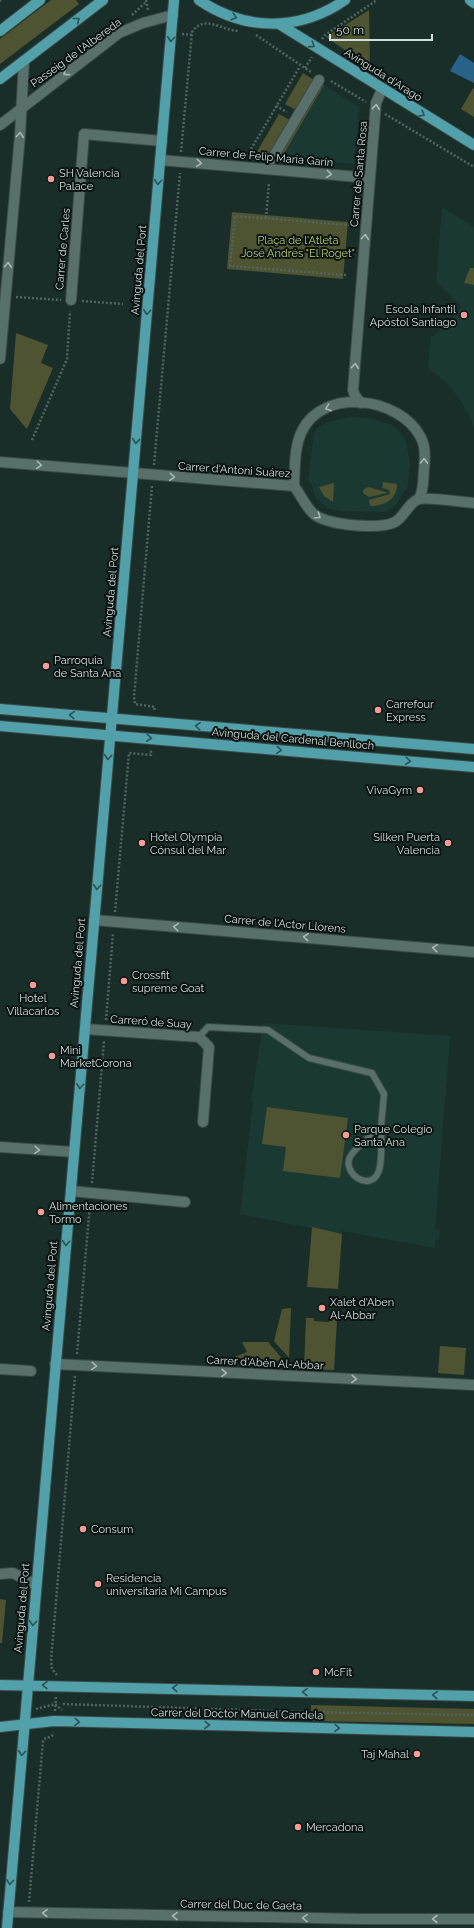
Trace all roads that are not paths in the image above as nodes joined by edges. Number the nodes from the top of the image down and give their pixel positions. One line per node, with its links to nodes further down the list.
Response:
1 (40, 0): 10 (main road)
2 (103, 0): 11 (main road, one-way to 2)
3 (174, 0): 8 (main road, Avinguda del Port)
4 (199, 0): 9 (main road, one-way to 9)
5 (345, 0): 9 (main road)
6 (470, 0): 7 (main road)
7 (474, 3)
8 (173, 15): 15 (street, Passeig de l'Albereda, one-way to 15); 17 (main road, Avinguda del Port, one-way to 17)
9 (279, 24): 14 (main road, Avinguda d'Aragó, one-way to 14)
10 (0, 31)
11 (24, 61): 13 (main road); 15 (street)
12 (320, 77): 19 (street)
13 (0, 79)
14 (382, 89): 18 (main road, Avinguda d'Aragó, one-way to 18); 21 (street, Carrer de Santa Rosa, one-way to 14)
15 (21, 108): 16 (street, Passeig de l'Albereda); 23 (street, one-way to 15)
16 (0, 124)
17 (162, 140): 20 (main road, Avinguda del Port); 22 (street, Carrer de Carles)
18 (474, 145)
19 (272, 159)
20 (160, 160): 21 (street, Carrer de Felip Maria Garín, one-way to 21); 26 (main road, Avinguda del Port, one-way to 26)
21 (370, 178): 24 (street, Carrer de Santa Rosa, one-way to 21)
22 (71, 300)
23 (0, 360)
24 (360, 403): 27 (street, one-way to 27); 28 (street, one-way to 24)
25 (0, 462): 26 (street, Carrer d'Antoni Suárez, one-way to 26)
26 (133, 473): 27 (street, Carrer d'Antoni Suárez, one-way to 27); 31 (main road, Avinguda del Port)
27 (294, 486): 28 (street, Carrer d'Antoni Suárez, one-way to 28)
28 (419, 499): 29 (street)
29 (474, 503)
30 (0, 709): 31 (main road, Avinguda del Cardenal Benlloch, one-way to 30)
31 (111, 718): 33 (main road, Avinguda del Port); 34 (main road, Avinguda del Cardenal Benlloch, one-way to 31)
32 (0, 726): 33 (main road, Avinguda del Cardenal Benlloch)
33 (110, 735): 35 (main road, Avinguda del Cardenal Benlloch, one-way to 35); 36 (main road, Avinguda del Port, one-way to 36)
34 (474, 749)
35 (474, 767)
36 (94, 920): 37 (street, Carrer de l'Actor Llorens, one-way to 36); 38 (main road, Avinguda del Port)
37 (474, 952)
38 (85, 1029): 39 (street, Carreró de Suay); 43 (main road, Avinguda del Port, one-way to 43)
39 (199, 1037): 40 (street, Carreró de Suay); 41 (lane)
40 (203, 1122)
41 (381, 1127): 41 (lane)
42 (0, 1147): 43 (street, one-way to 43)
43 (74, 1152): 44 (main road, Avinguda del Port)
44 (71, 1191): 45 (street); 46 (main road, Avinguda del Port, one-way to 46)
45 (185, 1202)
46 (55, 1364): 49 (street, Carrer d'Abén Al-Abbar, one-way to 49); 51 (main road, Avinguda del Port)
47 (0, 1369): 48 (street)
48 (31, 1371)
49 (474, 1385)
50 (0, 1574): 51 (street)
51 (36, 1585): 53 (main road, Avinguda del Port, one-way to 53)
52 (0, 1684): 53 (main road)
53 (28, 1685): 54 (main road, one-way to 53); 55 (main road, Avinguda del Port)
54 (474, 1696)
55 (24, 1725): 56 (main road, Carrer del Doctor Manuel Candela); 57 (main road, Carrer del Doctor Manuel Candela, one-way to 57); 58 (main road, Avinguda del Port, one-way to 58)
56 (0, 1727)
57 (474, 1732)
58 (8, 1912): 60 (street, Carrer del Duc de Gaeta, one-way to 58); 61 (main road, Avinguda del Port)
59 (474, 1919): 60 (street, Carrer del Duc de Gaeta, one-way to 60)
60 (362, 1924)
61 (6, 1928)

